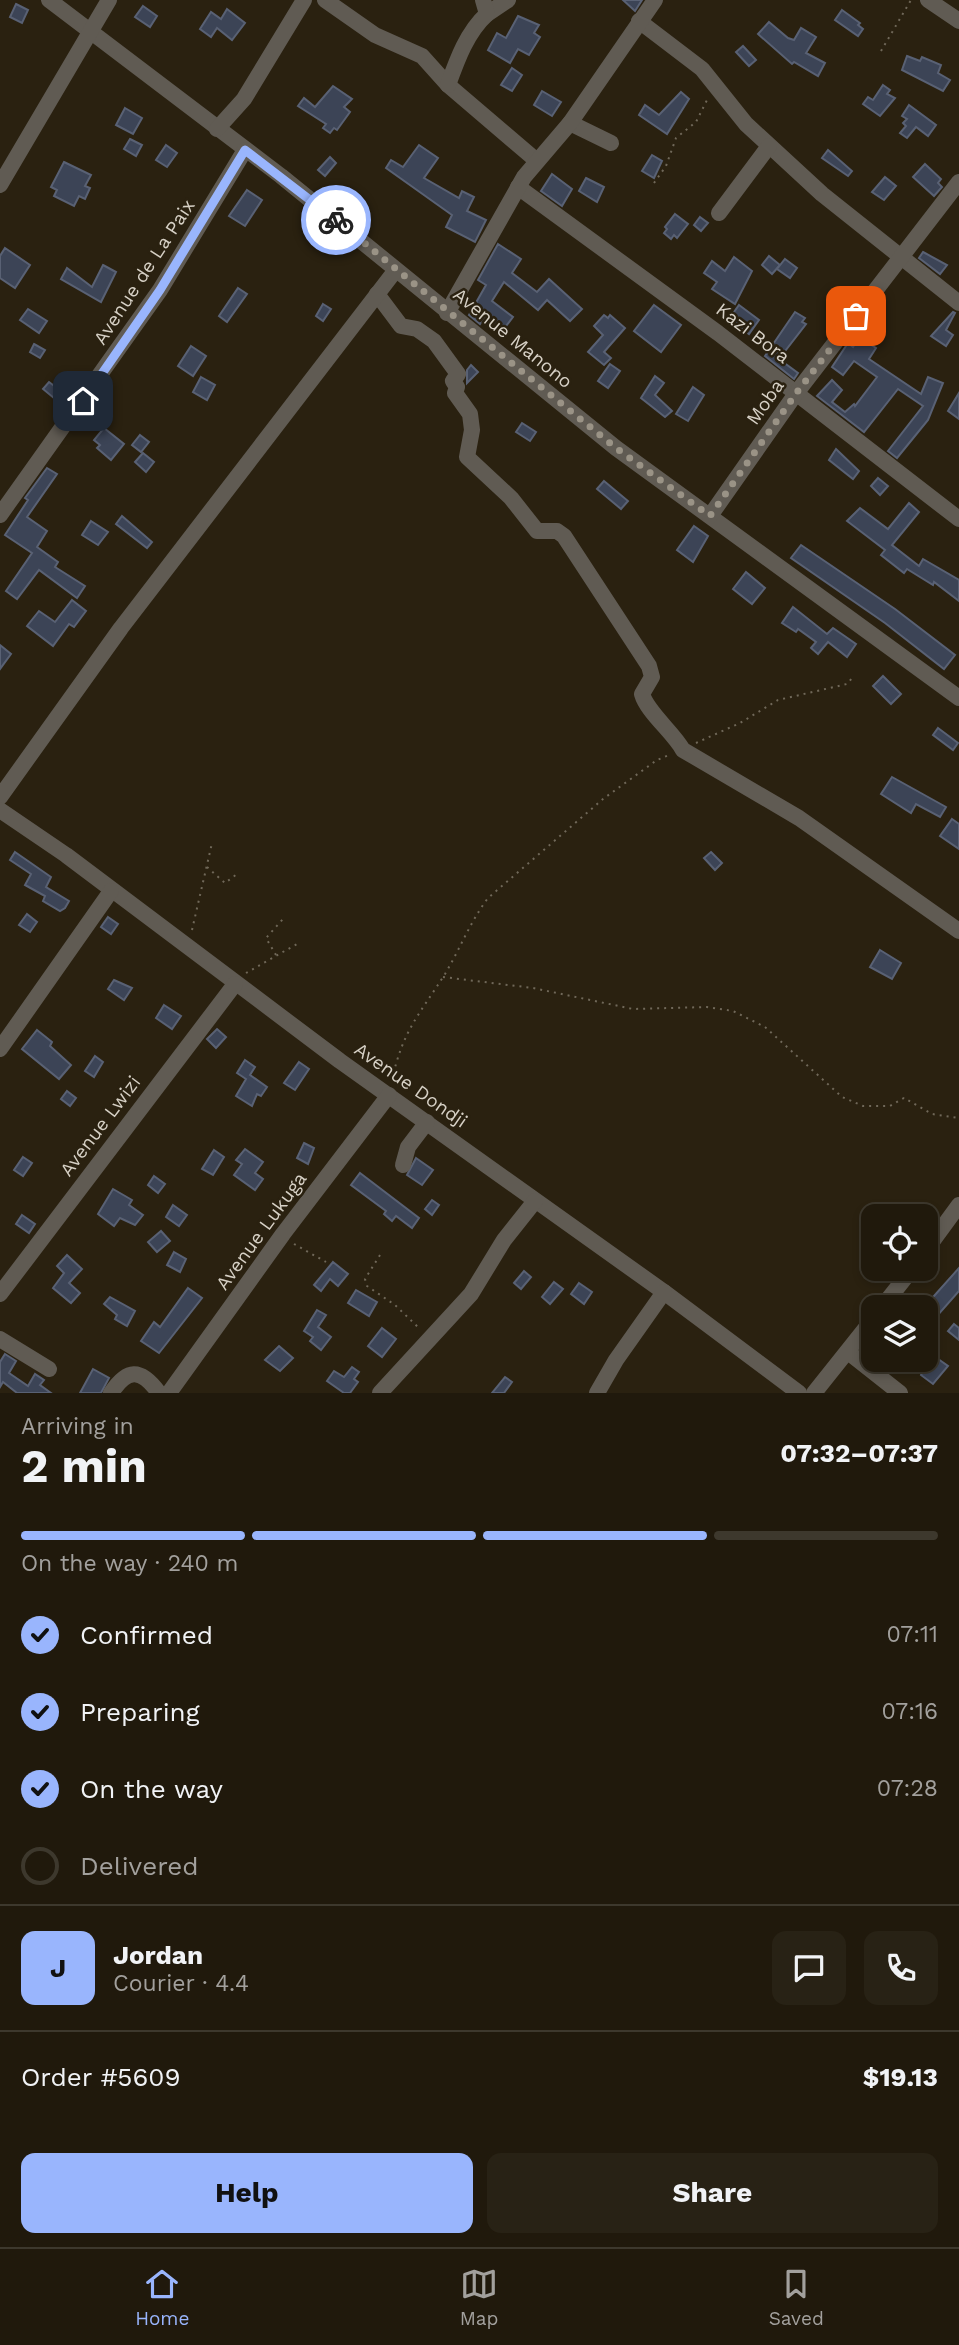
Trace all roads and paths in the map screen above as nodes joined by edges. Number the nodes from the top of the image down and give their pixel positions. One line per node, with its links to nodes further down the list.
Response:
1 (49, 0): 12 (street, Avenue Manono)
2 (109, 0): 12 (street)
3 (304, 0): 17 (street)
4 (325, 0): 14 (street)
5 (508, 0): 9 (street)
6 (655, 0): 10 (street)
7 (911, 0): 13 (path)
8 (928, 0): 11 (street)
9 (485, 7): 14 (street)
10 (639, 21): 15 (street); 16 (street)
11 (959, 21)
12 (92, 31): 17 (street, Avenue Manono); 24 (street)
13 (881, 51)
14 (449, 85): 21 (street)
15 (717, 86): 19 (street); 23 (path)
16 (570, 123): 18 (street); 21 (street)
17 (217, 129): 20 (street, Avenue Manono)
18 (611, 143)
19 (769, 146): 26 (street); 27 (street)
20 (245, 150): 28 (street, Avenue Manono); 33 (street, Avenue de La Paix)
21 (537, 161): 25 (street)
22 (959, 182): 27 (street, Moba)
23 (654, 183)
24 (0, 185)
25 (518, 187): 31 (street); 32 (street, Kazi Bora)
26 (719, 213)
27 (901, 258): 30 (street); 32 (street, Moba)
28 (395, 271): 29 (street); 31 (street, Avenue Manono)
29 (377, 294): 38 (street); 39 (street)
30 (959, 303)
31 (447, 313): 34 (street, Avenue Manono)
32 (797, 392): 34 (street, Moba); 35 (street, Kazi Bora)
33 (0, 515)
34 (710, 516): 37 (street, Avenue Manono)
35 (959, 519)
36 (853, 677): 38 (path)
37 (959, 698)
38 (683, 750): 46 (street); 50 (path)
39 (0, 797)
40 (0, 810): 44 (street, Avenue Dondji)
41 (212, 843): 42 (path)
42 (206, 867): 43 (path); 47 (path)
43 (237, 874)
44 (111, 891): 47 (street, Avenue Dondji); 52 (street)
45 (283, 919): 49 (path)
46 (959, 931)
47 (186, 944): 51 (street, Avenue Dondji)
48 (297, 944): 49 (path)
49 (277, 956): 51 (path)
50 (443, 976): 53 (path); 54 (path)
51 (235, 984): 53 (street, Avenue Dondji); 65 (street, Avenue Lwizi)
52 (0, 1049)
53 (389, 1095): 55 (street, Avenue Dondji); 59 (street, Avenue Lukuga)
54 (959, 1118)
55 (427, 1122): 56 (street); 57 (street, Avenue Dondji)
56 (402, 1165)
57 (535, 1201): 64 (street, Avenue Dondji); 69 (street)
58 (959, 1205): 60 (street)
59 (283, 1234): 62 (path); 74 (street, Avenue Lukuga)
60 (938, 1234)
61 (380, 1255): 69 (path)
62 (326, 1262)
63 (903, 1281): 66 (street)
64 (664, 1293): 76 (street); 77 (street, Avenue Dondji)
65 (0, 1294)
66 (891, 1295)
67 (861, 1335): 70 (street)
68 (0, 1339): 71 (street)
69 (431, 1339): 75 (street)
70 (848, 1352): 78 (street); 79 (street)
71 (50, 1369)
72 (111, 1393): 73 (street)
73 (159, 1393)
74 (169, 1393)
75 (380, 1393)
76 (597, 1393)
77 (799, 1393)
78 (814, 1393)
79 (900, 1393)

